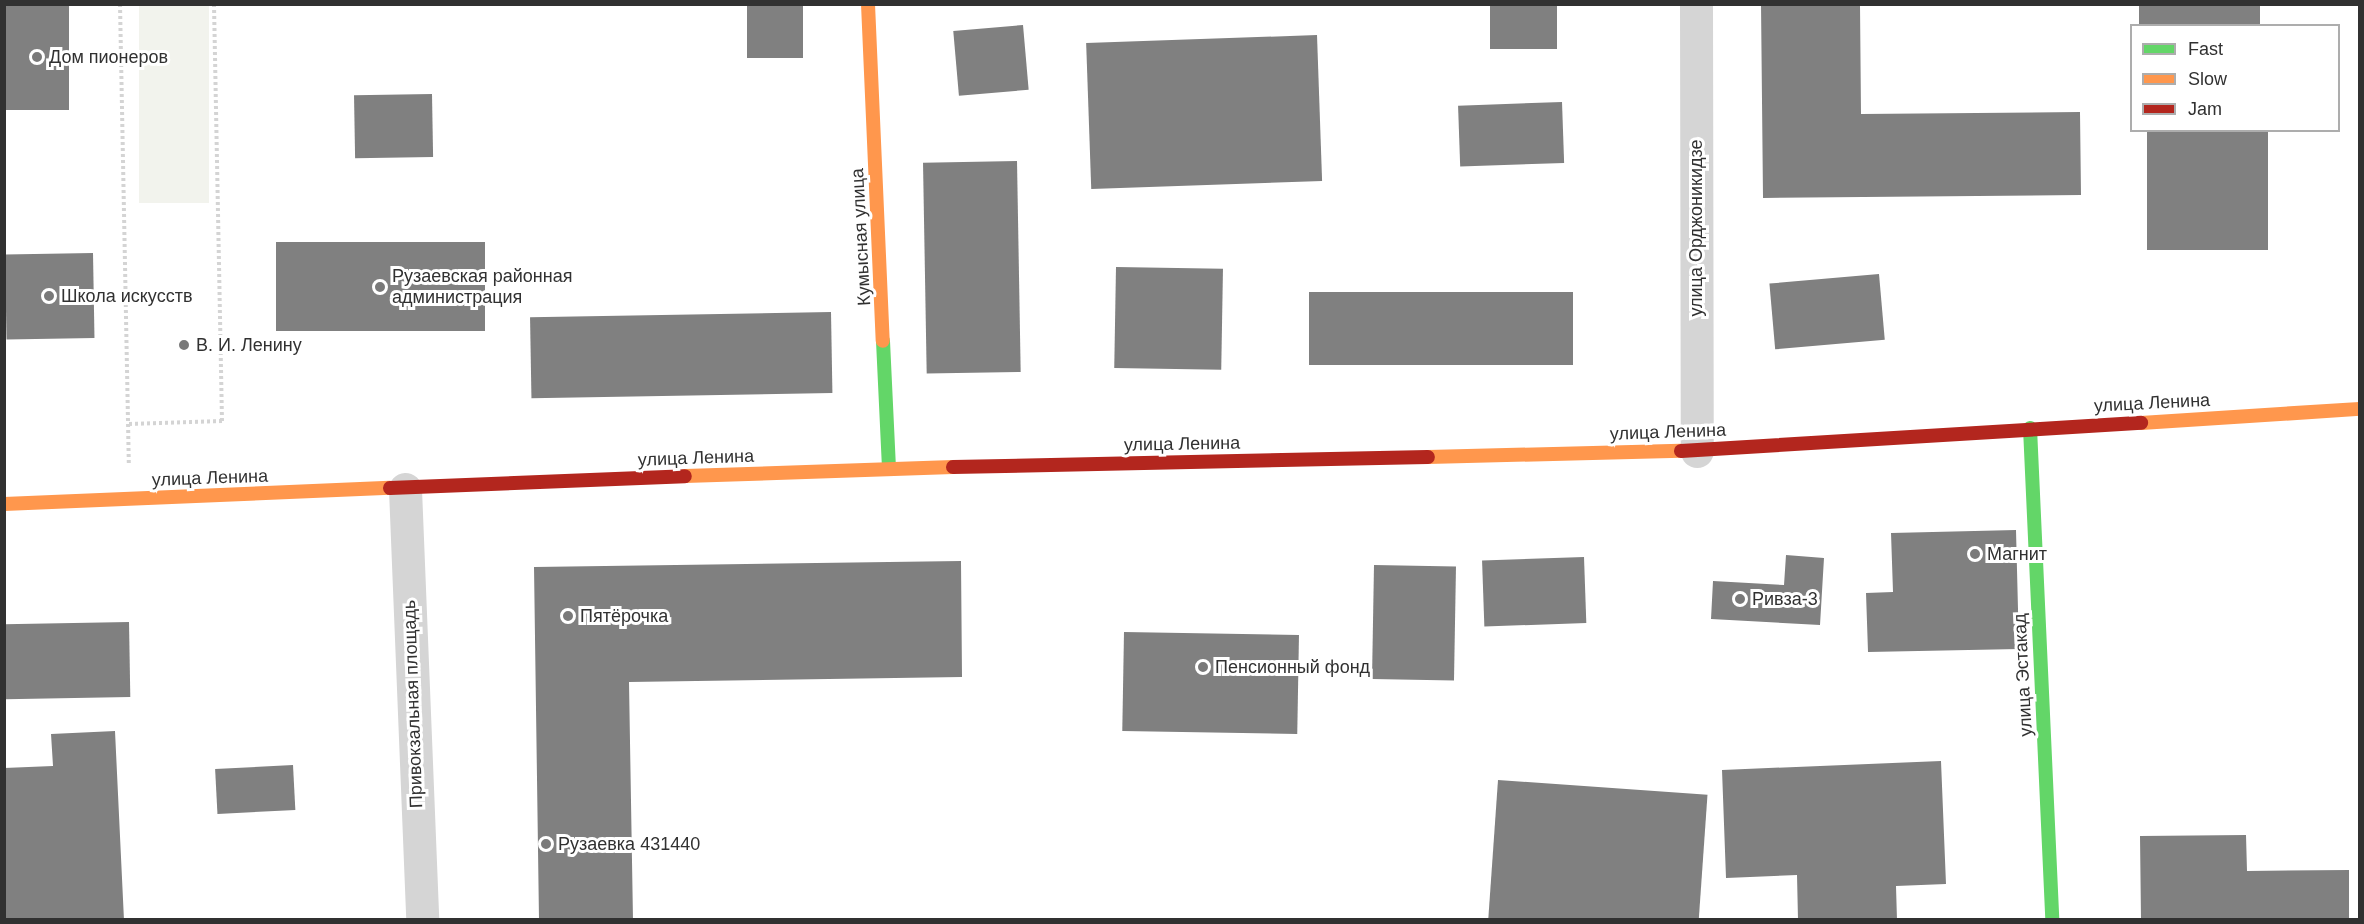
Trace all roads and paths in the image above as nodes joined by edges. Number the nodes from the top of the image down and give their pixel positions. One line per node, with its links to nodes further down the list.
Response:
1 (120, 4): 6 (path)
2 (214, 4): 6 (path)
3 (868, 4): 9 (street, Кумысная улица)
4 (1696, 4): 8 (street, улица Орджоникидзе)
5 (2360, 409): 7 (street, улица Ленина)
6 (129, 424): 11 (path)
7 (2030, 428): 8 (street, улица Ленина); 14 (street, улица Эстакад)
8 (1697, 451): 9 (street, улица Ленина)
9 (889, 468): 10 (street, улица Ленина)
10 (405, 489): 11 (street, улица Ленина); 13 (street, Привокзальная площадь)
11 (130, 499): 12 (street, улица Ленина)
12 (4, 504)
13 (422, 920)
14 (2052, 920)

